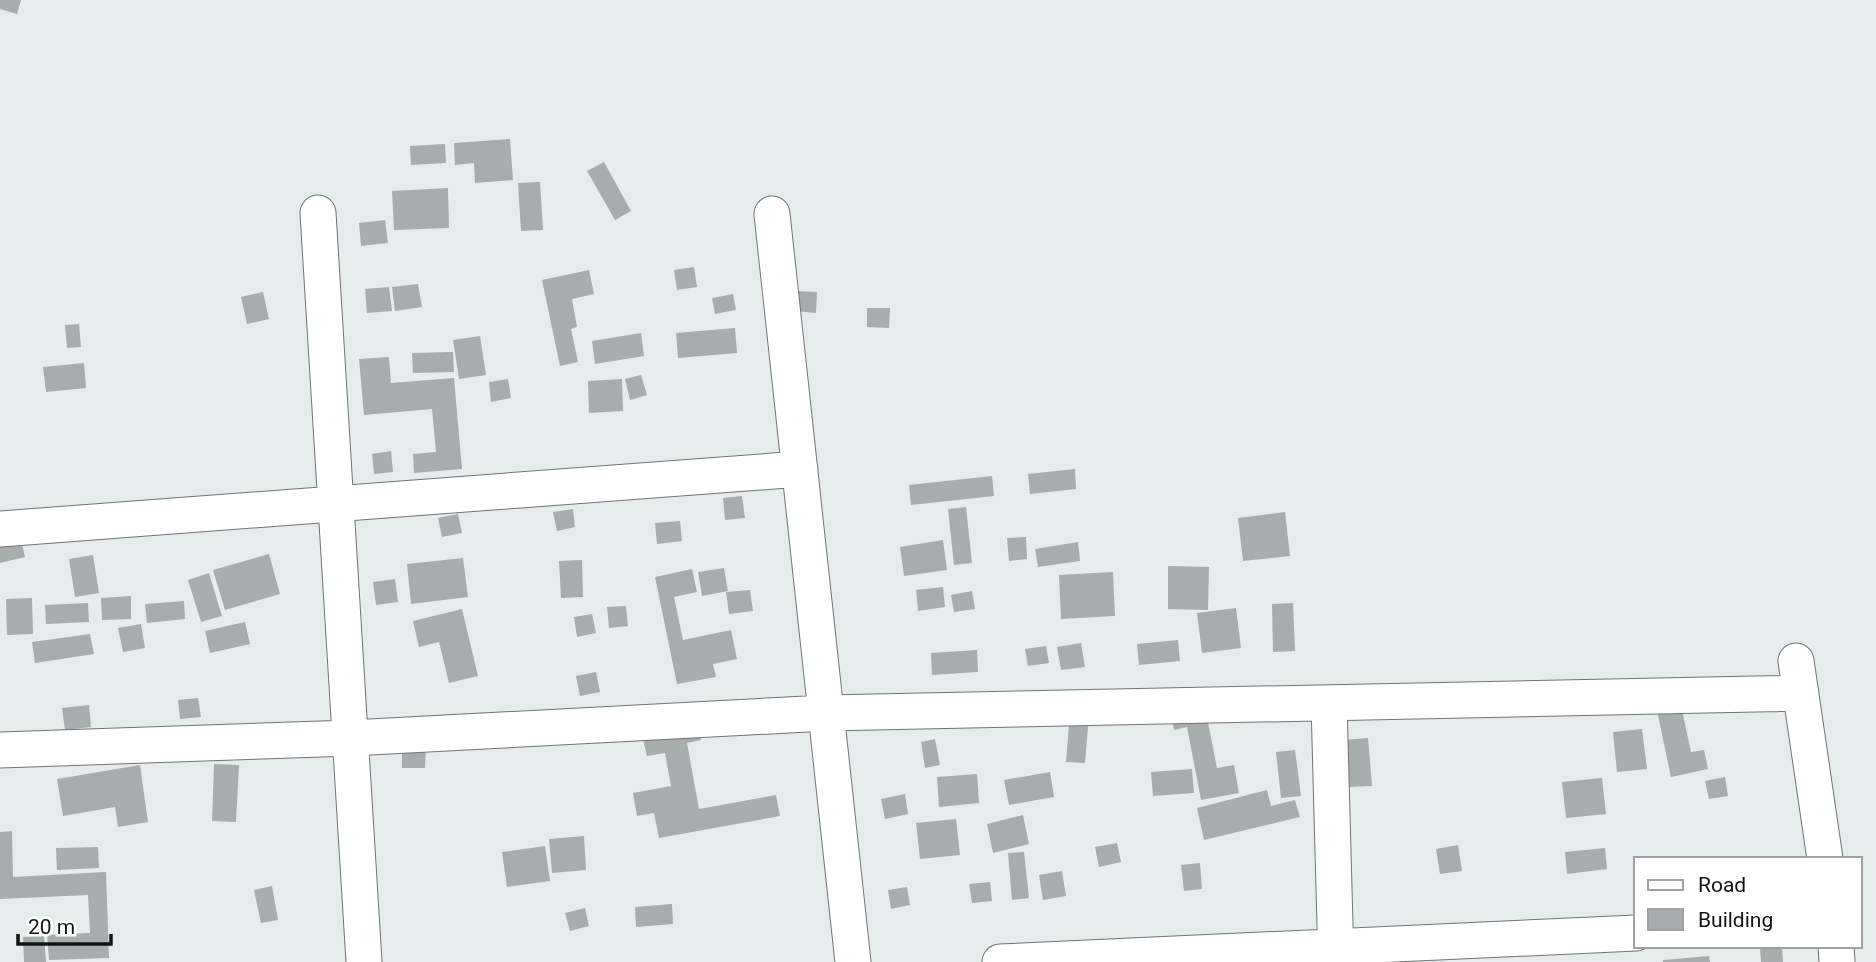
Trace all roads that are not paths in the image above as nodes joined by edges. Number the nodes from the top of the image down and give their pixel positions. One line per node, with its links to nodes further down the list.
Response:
1 (318, 213): 4 (street)
2 (772, 214): 3 (street)
3 (800, 469): 4 (street); 7 (street)
4 (336, 504): 5 (street); 8 (street)
5 (0, 529)
6 (1329, 703): 7 (street); 10 (street); 12 (street)
7 (826, 713): 8 (street); 14 (street)
8 (351, 738): 9 (street); 13 (street)
9 (0, 750)
10 (1825, 857)
11 (1634, 933): 12 (street)
12 (1335, 955): 15 (street)
13 (364, 962)
14 (853, 962)
15 (1000, 962)

